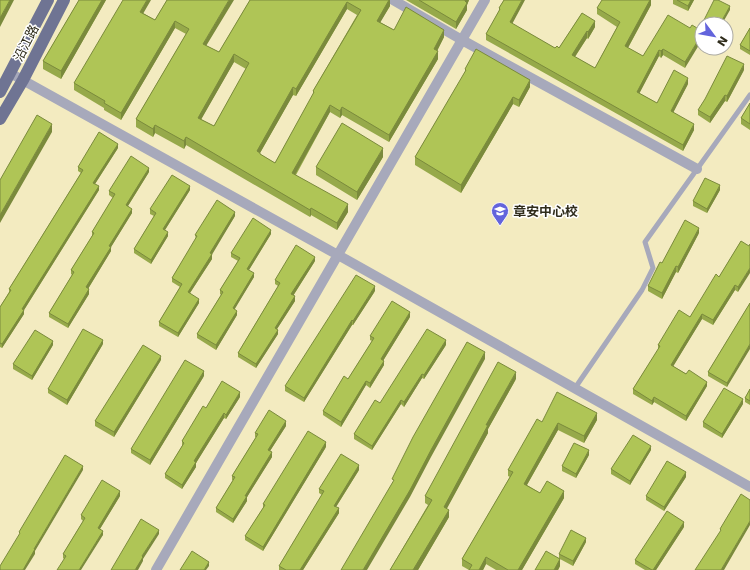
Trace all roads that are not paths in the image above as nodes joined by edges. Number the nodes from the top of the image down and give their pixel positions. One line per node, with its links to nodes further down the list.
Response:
1 (48, 0): 6 (main road, 沿江路)
2 (64, 0): 7 (main road, 沿江路)
3 (393, 0): 5 (street)
4 (485, 0): 5 (street)
5 (462, 40): 11 (street); 12 (street)
6 (10, 73): 7 (street); 8 (main road, 沿江路)
7 (22, 80): 10 (main road, 沿江路); 12 (street)
8 (0, 92)
9 (750, 95): 11 (lane)
10 (0, 119)
11 (697, 169): 13 (lane)
12 (338, 255): 13 (street); 15 (street)
13 (575, 388): 14 (street)
14 (750, 487)
15 (156, 570)

